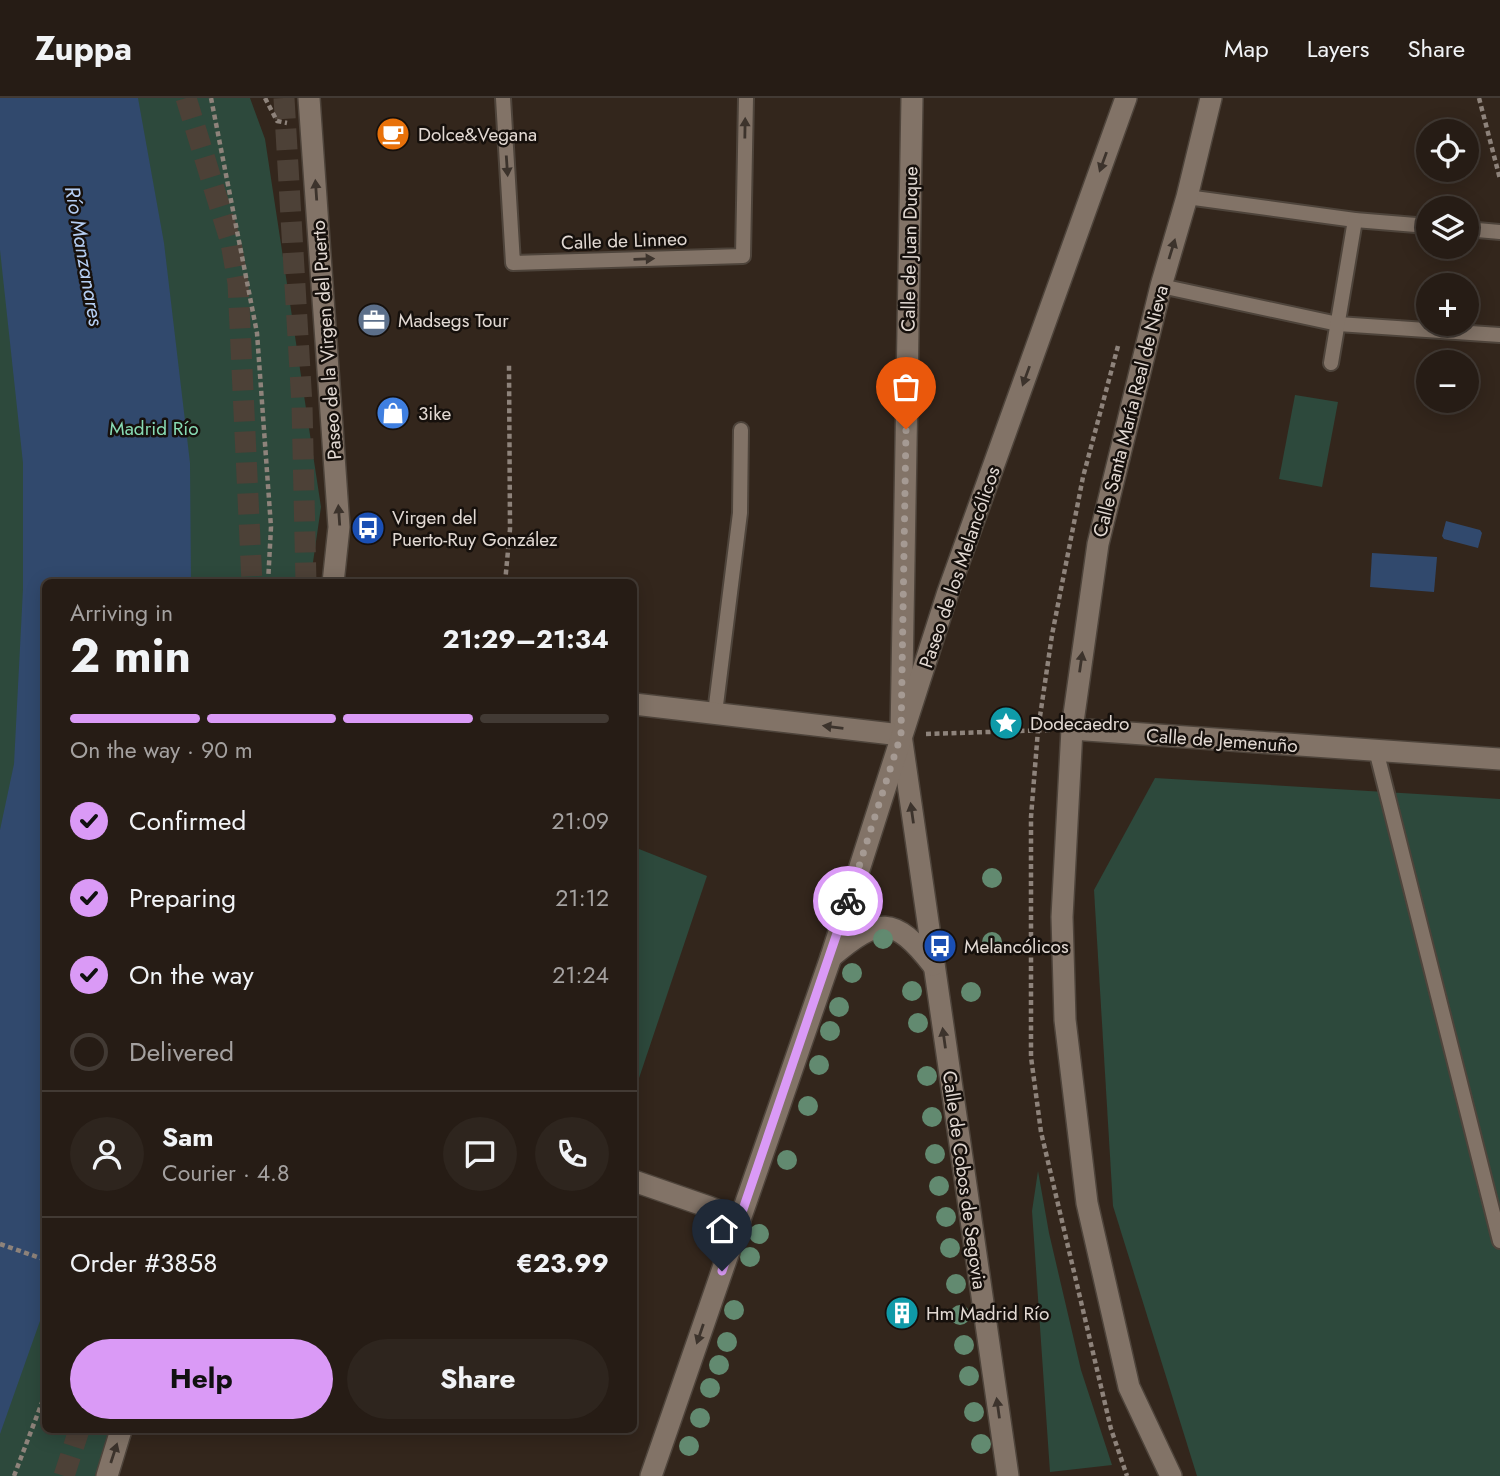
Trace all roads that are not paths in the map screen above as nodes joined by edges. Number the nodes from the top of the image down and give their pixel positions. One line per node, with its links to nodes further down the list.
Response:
1 (309, 98): 17 (street, Paseo de la Virgen del Puerto, one-way to 1)
2 (503, 98): 3 (lane, Calle de Linneo, one-way to 3)
3 (746, 98)
4 (912, 98): 21 (street, Calle de Juan Duque)
5 (1126, 98): 21 (street, Paseo de los Melancólicos, one-way to 21)
6 (1211, 98): 7 (street, Calle Santa María Real de Nieva)
7 (1187, 197): 8 (lane); 12 (street, Calle Santa María Real de Nieva, one-way to 7)
8 (1355, 219): 9 (lane); 13 (lane)
9 (1416, 225)
10 (1479, 230): 11 (lane)
11 (1500, 232)
12 (1161, 286): 13 (lane); 20 (street, Calle Santa María Real de Nieva, one-way to 12)
13 (1338, 324): 14 (lane); 15 (lane)
14 (1500, 335)
15 (1331, 363)
16 (741, 430): 19 (lane)
17 (333, 579)
18 (637, 704): 19 (street)
19 (715, 713): 21 (street, one-way to 19)
20 (1072, 729): 22 (street, Calle de Jemenuño); 33 (street, Calle Santa María Real de Nieva)
21 (901, 735): 24 (street, Paseo de los Melancólicos); 25 (street, Calle de Cobos de Segovia, one-way to 21)
22 (1376, 750): 23 (street, Calle de Jemenuño); 28 (lane)
23 (1500, 759)
24 (831, 957): 25 (street); 27 (street, Paseo de los Melancólicos)
25 (934, 967): 32 (street, Calle de Cobos de Segovia, one-way to 25)
26 (637, 1182): 27 (street)
27 (740, 1220): 31 (street, Paseo de los Melancólicos, one-way to 31)
28 (1500, 1241)
29 (120, 1433): 30 (street, one-way to 29)
30 (107, 1476)
31 (651, 1476)
32 (1008, 1476)
33 (1171, 1476)

